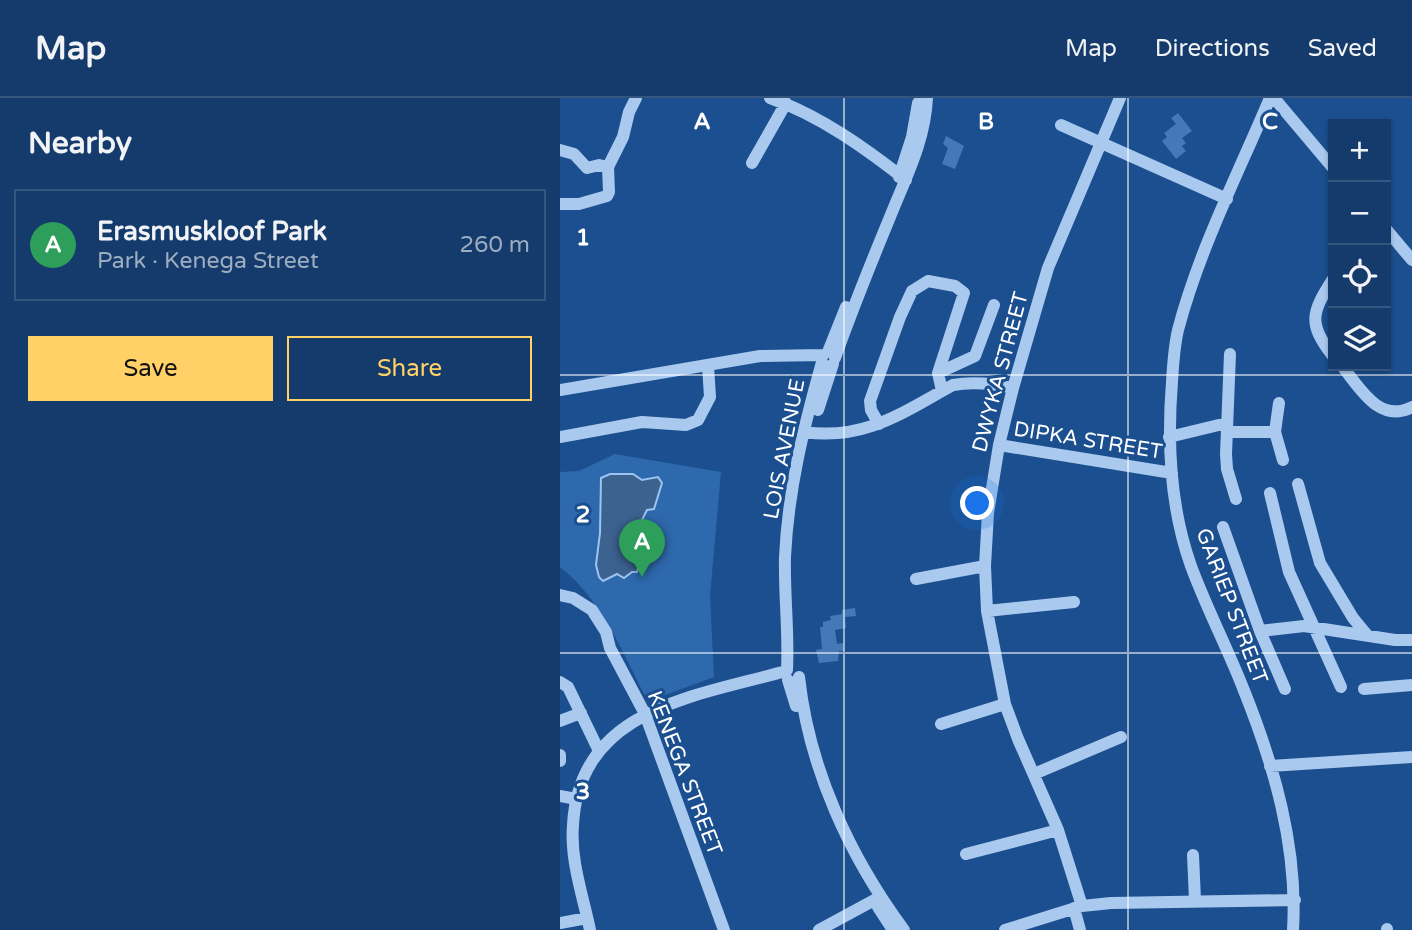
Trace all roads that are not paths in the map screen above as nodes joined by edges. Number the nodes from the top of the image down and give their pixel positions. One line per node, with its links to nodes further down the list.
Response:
1 (636, 98): 13 (street)
2 (770, 98): 7 (street)
3 (919, 98): 14 (street, LOIS AVENUE)
4 (927, 98): 14 (street, LOIS AVENUE)
5 (1120, 98): 9 (street, DWYKA STREET)
6 (1272, 98): 11 (street); 15 (street, GARIEP STREET)
7 (786, 103): 12 (street); 14 (street)
8 (1061, 125): 9 (street)
9 (1101, 144): 15 (street); 27 (street, DWYKA STREET)
10 (560, 150): 13 (street)
11 (1328, 162)
12 (752, 163)
13 (608, 167): 16 (street)
14 (903, 178): 23 (street, LOIS AVENUE)
15 (1227, 199): 37 (street, GARIEP STREET)
16 (560, 204)
17 (1391, 235): 18 (street)
18 (1412, 260)
19 (1328, 287): 21 (street)
20 (995, 305): 26 (street)
21 (1328, 350)
22 (1230, 354): 33 (street)
23 (827, 359): 24 (street); 35 (street, LOIS AVENUE)
24 (708, 365): 28 (street); 36 (street)
25 (1346, 371): 31 (street)
26 (938, 373): 29 (street); 32 (street)
27 (1013, 388): 29 (street); 38 (street, DWYKA STREET)
28 (560, 390)
29 (942, 391): 32 (street)
30 (1279, 403): 34 (street)
31 (1412, 407)
32 (879, 424): 35 (street)
33 (1227, 427): 34 (street); 37 (street); 43 (street)
34 (1275, 432): 39 (street)
35 (807, 433): 54 (street, LOIS AVENUE)
36 (560, 437)
37 (1169, 437): 40 (street, GARIEP STREET)
38 (999, 445): 40 (street, DIPKA STREET); 45 (street, DWYKA STREET)
39 (1283, 460)
40 (1172, 473): 70 (street, GARIEP STREET)
41 (1298, 484): 52 (street)
42 (1270, 493): 50 (street)
43 (1236, 499)
44 (1223, 527): 51 (street)
45 (985, 566): 46 (street); 49 (street, DWYKA STREET)
46 (916, 579)
47 (560, 594): 62 (street, KENEGA STREET)
48 (1074, 602): 49 (street)
49 (987, 611): 60 (street, DWYKA STREET)
50 (1315, 628): 51 (street); 52 (street); 57 (street)
51 (1260, 631): 59 (street)
52 (1367, 635): 53 (street)
53 (1412, 640)
54 (791, 674): 62 (street); 77 (street, LOIS AVENUE)
55 (560, 682): 61 (street)
56 (1412, 685): 58 (street)
57 (1341, 687)
58 (1364, 688)
59 (1285, 689)
60 (1005, 704): 64 (street); 71 (street, DWYKA STREET)
61 (581, 713): 63 (street); 66 (street)
62 (645, 714): 66 (street); 83 (street, KENEGA STREET)
63 (560, 721)
64 (941, 724)
65 (1121, 737): 71 (street)
66 (599, 751): 73 (street)
67 (560, 755): 69 (street)
68 (1412, 757): 70 (street)
69 (560, 761)
70 (1270, 766): 79 (street, GARIEP STREET)
71 (1034, 774): 74 (street, DWYKA STREET)
72 (560, 796): 73 (street)
73 (576, 799): 82 (street)
74 (1058, 830): 75 (street); 80 (street, DWYKA STREET)
75 (966, 854)
76 (1193, 855): 78 (street)
77 (877, 899): 84 (street); 85 (street, LOIS AVENUE); 86 (street, LOIS AVENUE)
78 (1195, 900): 79 (street); 80 (street)
79 (1295, 900): 89 (street, GARIEP STREET)
80 (1078, 907): 87 (street); 88 (street, DWYKA STREET)
81 (560, 923): 82 (street)
82 (589, 924)
83 (724, 930)
84 (819, 930)
85 (893, 930)
86 (904, 930)
87 (1005, 930)
88 (1080, 930)
89 (1293, 930)

